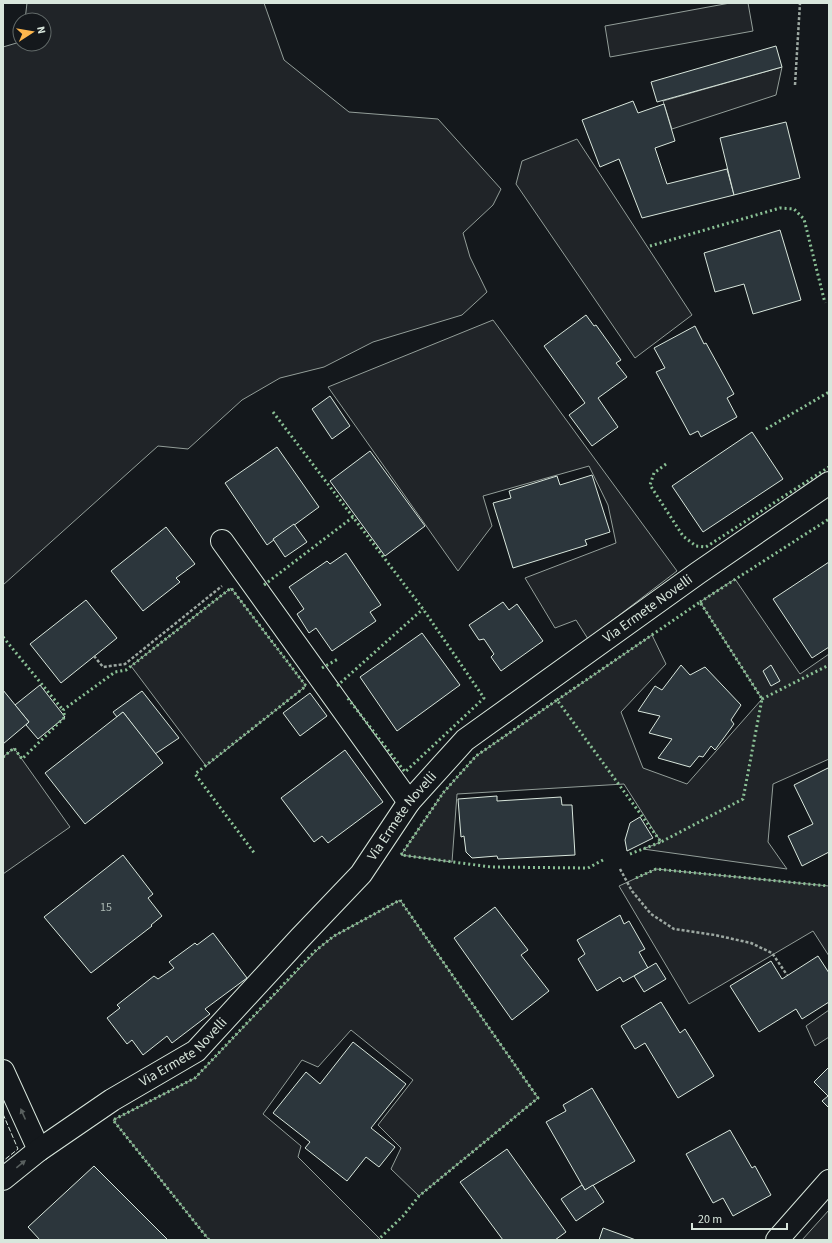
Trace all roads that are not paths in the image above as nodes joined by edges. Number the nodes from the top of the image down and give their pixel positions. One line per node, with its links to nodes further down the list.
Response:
1 (829, 483): 3 (street, Via Ermete Novelli)
2 (222, 541): 3 (street)
3 (409, 802): 5 (street, Via Ermete Novelli)
4 (3, 1071): 5 (street, one-way to 4)
5 (39, 1150): 6 (street, Via Ermete Novelli, one-way to 5)
6 (3, 1179)
7 (829, 1181): 8 (street)
8 (777, 1240)

